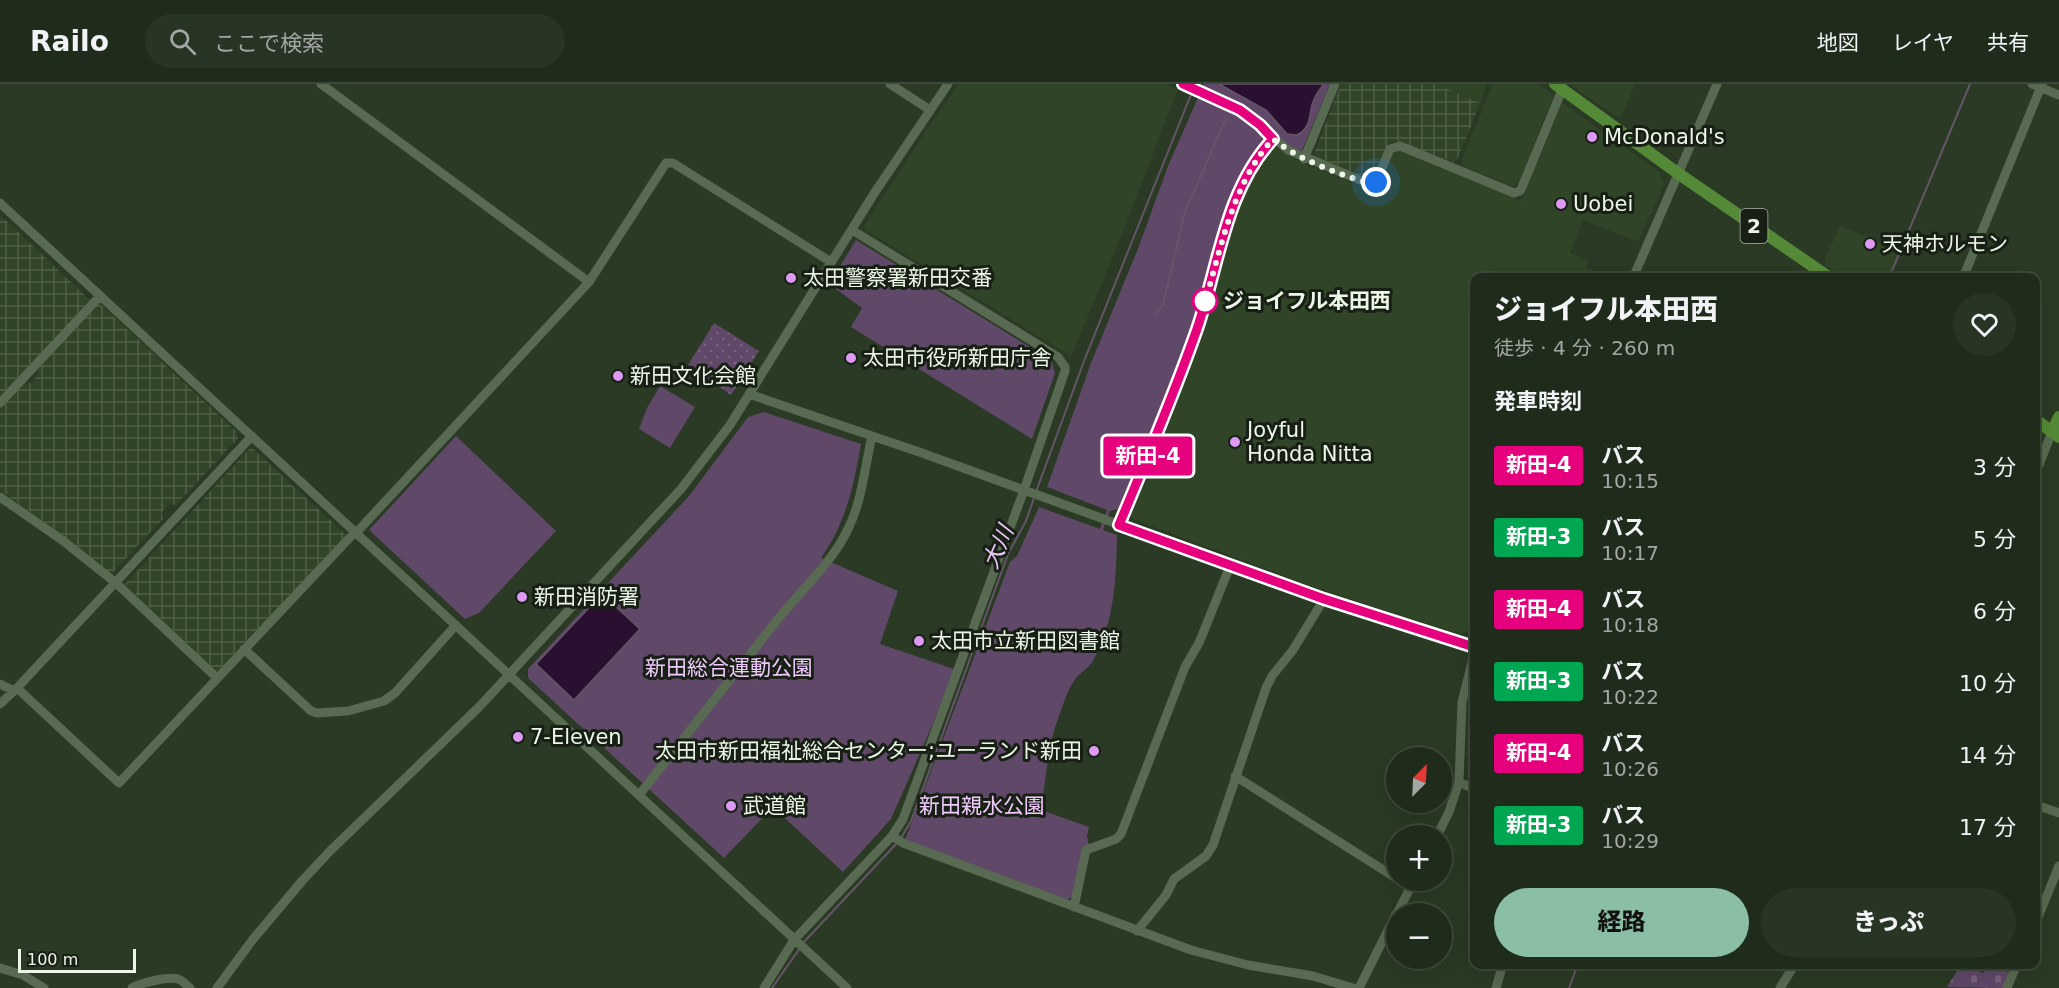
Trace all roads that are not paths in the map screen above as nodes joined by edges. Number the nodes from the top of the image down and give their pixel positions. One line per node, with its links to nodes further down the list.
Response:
1 (321, 84): 20 (street)
2 (890, 84): 10 (street)
3 (948, 84): 10 (street)
4 (1184, 84): 11 (street)
5 (1335, 84): 12 (street)
6 (1717, 84): 13 (street)
7 (2038, 85): 9 (street); 19 (street)
8 (1560, 86): 12 (street); 13 (main road, 2)
9 (2059, 95)
10 (930, 110): 15 (street)
11 (1273, 139): 12 (street); 32 (street)
12 (1305, 159)
13 (1679, 174): 17 (street); 18 (main road, 2)
14 (0, 203): 21 (street)
15 (852, 230): 16 (street); 30 (street)
16 (831, 262): 20 (street); 22 (street)
17 (1635, 273)
18 (1823, 273)
19 (1965, 273)
20 (590, 282): 33 (street)
21 (100, 296): 23 (street); 27 (street)
22 (749, 394): 28 (street); 41 (street)
23 (0, 403)
24 (2059, 417): 26 (main road)
25 (2040, 423): 26 (main road)
26 (2056, 435): 29 (street)
27 (252, 436): 33 (street); 35 (street)
28 (872, 436): 30 (street); 49 (street)
29 (2040, 465)
30 (1027, 491): 32 (street); 53 (street)
31 (0, 498): 35 (street)
32 (1119, 525): 34 (street)
33 (356, 532): 37 (street); 39 (street)
34 (1230, 566): 36 (street); 56 (street)
35 (116, 583): 42 (street); 44 (street)
36 (1324, 599): 38 (street); 46 (street)
37 (456, 626): 39 (street); 41 (street)
38 (1470, 645)
39 (244, 649): 42 (street)
40 (1470, 670): 47 (street)
41 (508, 675): 49 (street); 68 (street)
42 (217, 678): 44 (street)
43 (0, 684): 44 (street)
44 (15, 689): 45 (street)
45 (0, 704)
46 (1235, 776): 55 (street); 58 (street)
47 (1459, 782): 48 (street); 52 (street)
48 (1470, 787)
49 (639, 795): 60 (street)
50 (2040, 806): 51 (street)
51 (2059, 813)
52 (1442, 825)
53 (892, 836): 56 (street); 60 (street)
54 (2059, 866): 57 (street)
55 (1386, 872)
56 (1074, 906): 58 (street)
57 (2040, 912)
58 (1137, 931): 71 (street)
59 (1386, 935): 72 (street)
60 (800, 945): 69 (street); 70 (street)
61 (0, 968): 65 (street)
62 (1502, 969): 73 (street)
63 (1793, 969): 74 (street)
64 (2015, 969): 75 (street)
65 (44, 988)
66 (132, 988): 67 (street)
67 (190, 988)
68 (217, 988)
69 (764, 988)
70 (847, 988)
71 (1353, 988)
72 (1359, 988)
73 (1496, 988)
74 (1780, 988)
75 (2007, 988)

